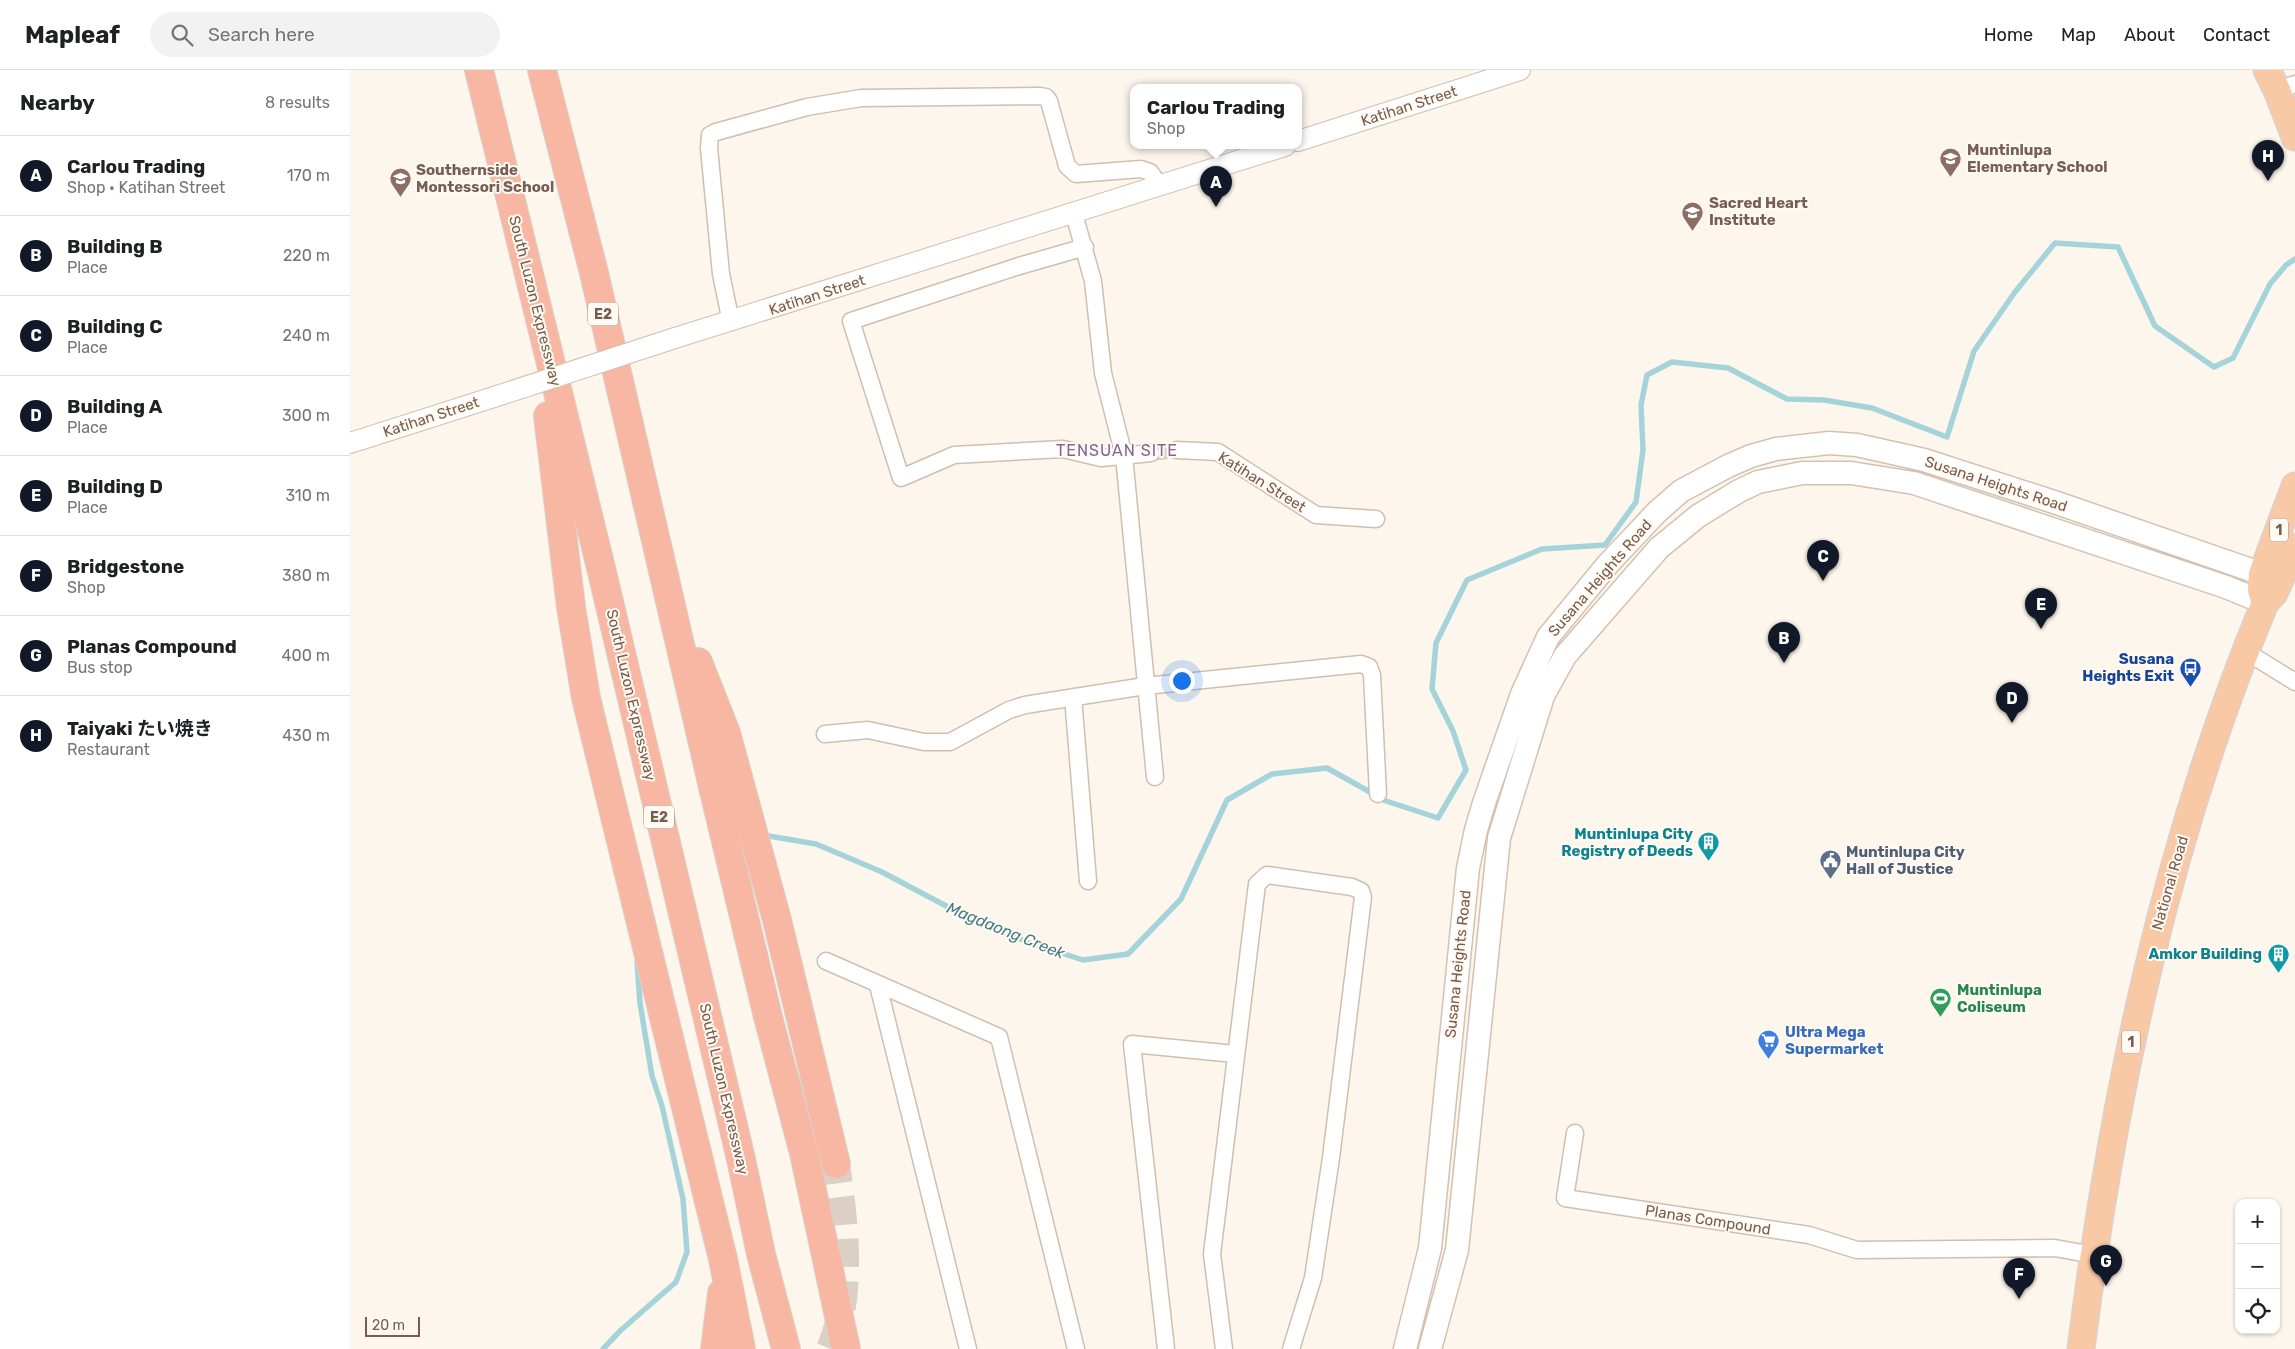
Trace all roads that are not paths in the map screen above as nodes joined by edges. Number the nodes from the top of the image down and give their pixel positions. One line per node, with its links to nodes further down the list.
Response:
1 (479, 70): 11 (highway, South Luzon Expressway / E2)
2 (542, 70): 20 (highway, E2)
3 (1520, 70): 6 (street, Katihan Street)
4 (2280, 81): 5 (highway)
5 (2295, 137)
6 (1302, 140)
7 (1275, 149): 8 (street, Katihan Street)
8 (1160, 186): 9 (street, Katihan Street); 12 (street)
9 (1074, 214): 10 (street); 12 (street, Katihan Street)
10 (1085, 247): 16 (street); 16 (street)
11 (531, 285): 37 (highway); 40 (highway, South Luzon Expressway / E2)
12 (731, 322): 13 (street, Katihan Street, bridge)
13 (350, 442)
14 (1178, 450): 18 (street, Katihan Street)
15 (1151, 453): 16 (street)
16 (1124, 456): 25 (street)
17 (2295, 486): 21 (highway, 1)
18 (1376, 519)
19 (2295, 547): 21 (highway, 1)
20 (659, 559): 35 (highway); 41 (highway, E2)
21 (2271, 577): 22 (highway, 1); 47 (main road, Susana Heights Road)
22 (2265, 603): 23 (highway, National Road / 1); 48 (main road, Susana Heights Road)
23 (2245, 651): 24 (street); 36 (highway, National Road / 1)
24 (2295, 682)
25 (1145, 686): 26 (street); 28 (street); 29 (street)
26 (1073, 697): 27 (street); 30 (street)
27 (825, 734)
28 (1155, 777)
29 (1378, 794)
30 (1088, 881)
31 (826, 961): 32 (street)
32 (878, 985): 42 (street); 43 (street)
33 (1235, 1054): 44 (street); 45 (street); 46 (street)
34 (1575, 1133): 36 (street, Planas Compound)
35 (836, 1164)
36 (2092, 1255): 49 (highway, National Road / 1)
37 (723, 1259): 38 (highway); 39 (highway)
38 (715, 1349)
39 (741, 1349)
40 (786, 1349)
41 (846, 1349)
42 (968, 1349)
43 (1076, 1349)
44 (1166, 1349)
45 (1224, 1349)
46 (1291, 1349)
47 (1404, 1349)
48 (1430, 1349)
49 (2081, 1349)

